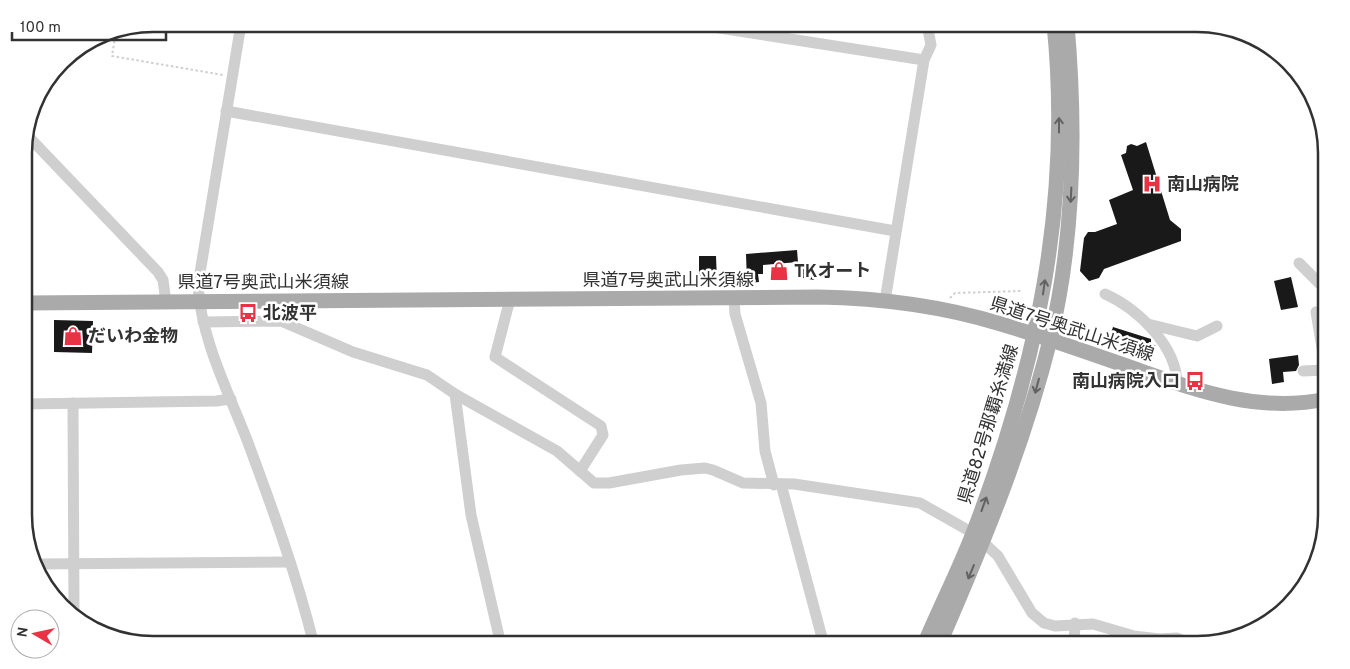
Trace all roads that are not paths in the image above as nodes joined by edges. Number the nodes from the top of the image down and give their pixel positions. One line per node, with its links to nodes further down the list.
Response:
1 (748, 32): 6 (street)
2 (929, 32): 6 (street)
3 (1055, 32): 24 (main road, 県道82号那覇糸満線, one-way to 3)
4 (1068, 32): 25 (main road, 県道82号那覇糸満線, one-way to 25)
5 (239, 33): 7 (street)
6 (924, 60): 9 (street)
7 (226, 111): 9 (street); 17 (street)
8 (33, 143): 16 (street)
9 (895, 231): 15 (street)
10 (1299, 263): 11 (street)
11 (1318, 282)
12 (1105, 294): 21 (street)
13 (734, 298): 14 (main road, 県道7号奥武山米須線); 15 (main road, 県道7号奥武山米須線); 35 (street)
14 (510, 299): 17 (main road, 県道7号奥武山米須線); 34 (street)
15 (885, 301): 24 (main road, 県道7号奥武山米須線)
16 (166, 302): 17 (main road, 県道7号奥武山米須線); 18 (main road, 県道7号奥武山米須線)
17 (199, 302): 20 (street)
18 (33, 303)
19 (1316, 312): 22 (street)
20 (203, 322): 29 (street); 30 (street)
21 (1148, 324): 23 (street); 28 (street)
22 (1318, 325)
23 (1217, 326)
24 (1035, 335): 25 (main road, 県道7号奥武山米須線); 36 (main road, 県道82号那覇糸満線, one-way to 24)
25 (1050, 340): 28 (main road, 県道7号奥武山米須線); 36 (main road, 県道82号那覇糸満線, one-way to 36)
26 (1303, 370): 27 (street)
27 (1318, 371)
28 (1177, 384): 31 (main road, 県道7号奥武山米須線)
29 (456, 394): 34 (street); 43 (street)
30 (231, 399): 32 (street); 37 (street)
31 (1318, 400)
32 (73, 403): 33 (street); 39 (street)
33 (32, 404)
34 (580, 471): 35 (street)
35 (777, 485): 36 (street); 44 (street)
36 (978, 538): 41 (street); 45 (main road, 県道82号那覇糸満線); 46 (main road, 県道82号那覇糸満線, one-way to 46)
37 (290, 562): 39 (street); 42 (street)
38 (43, 564): 39 (street)
39 (74, 564): 40 (street)
40 (74, 607)
41 (1075, 623): 47 (street); 48 (street)
42 (311, 636)
43 (499, 636)
44 (821, 636)
45 (929, 636)
46 (942, 636)
47 (1074, 636)
48 (1134, 636)

